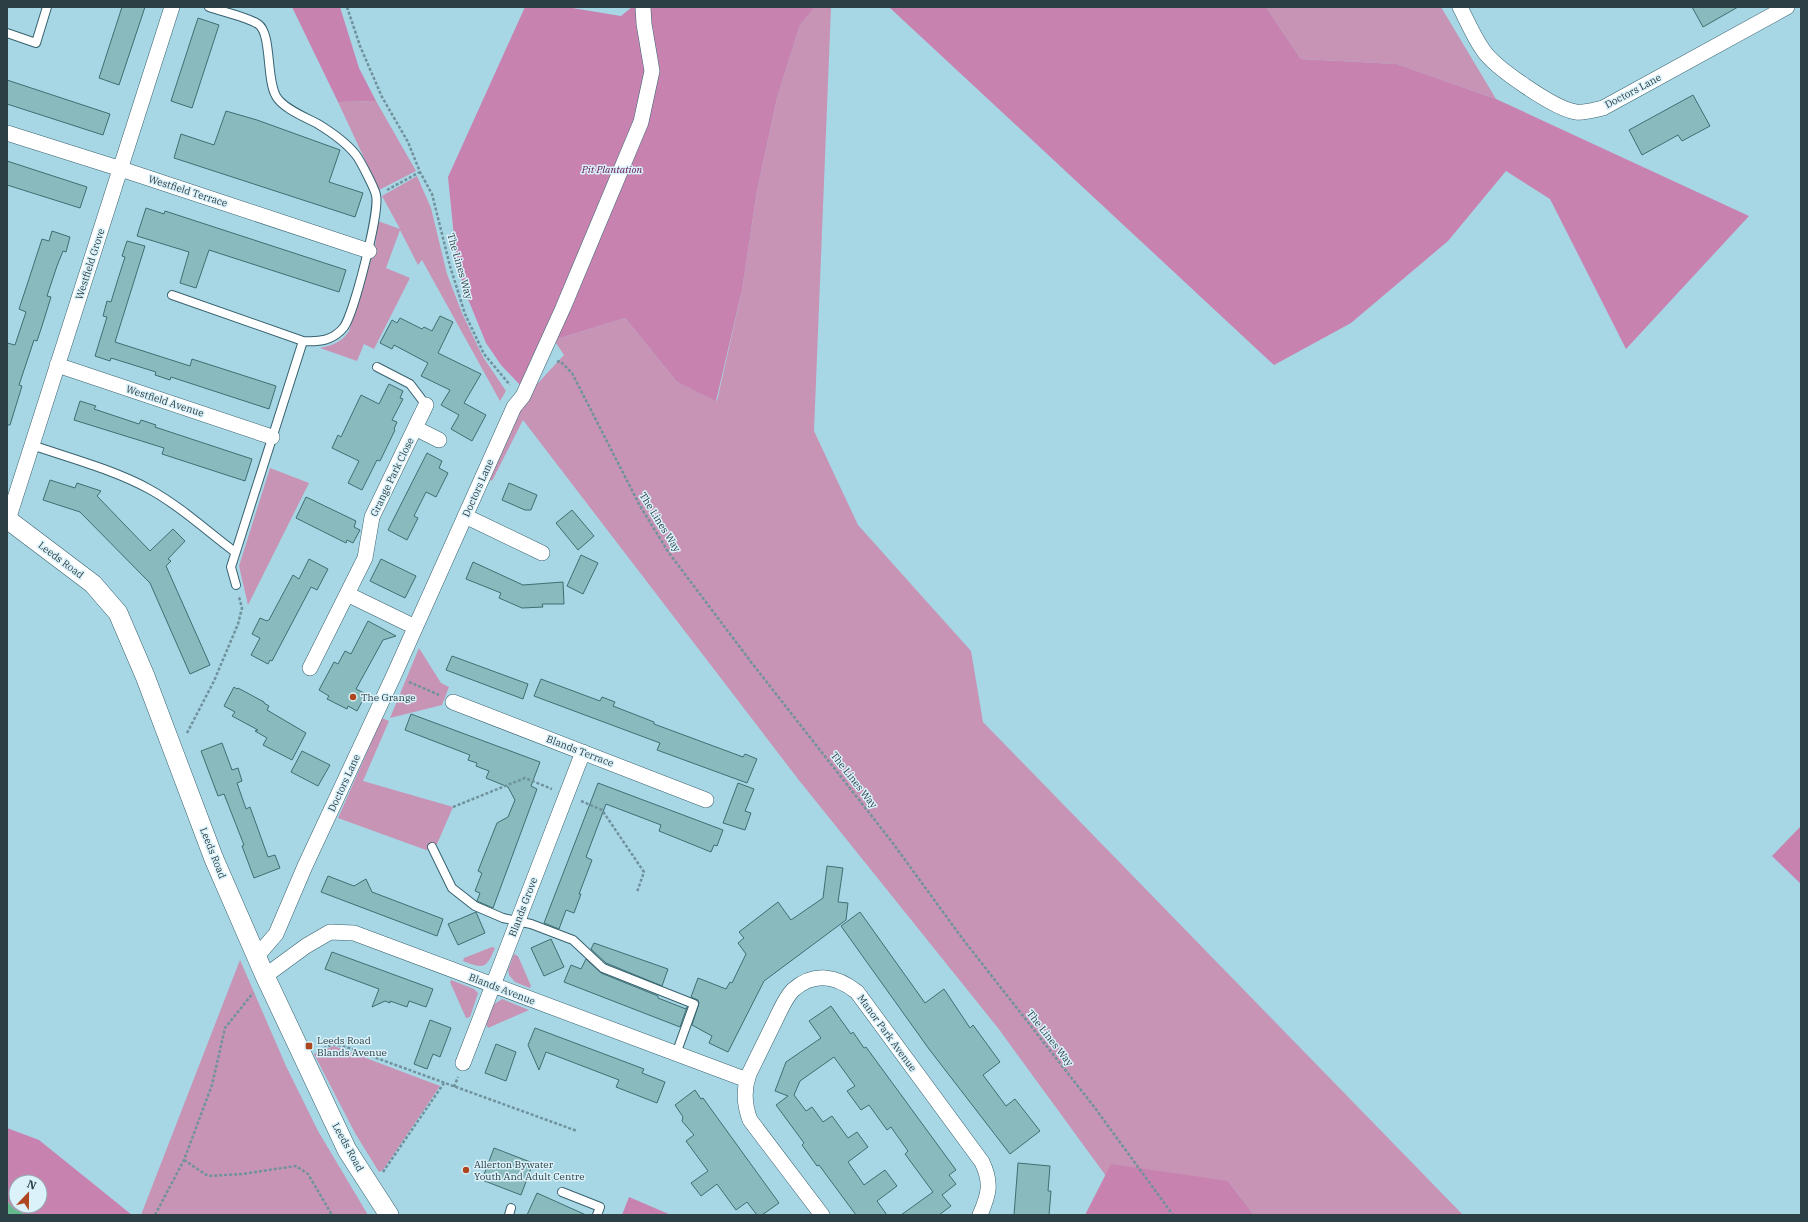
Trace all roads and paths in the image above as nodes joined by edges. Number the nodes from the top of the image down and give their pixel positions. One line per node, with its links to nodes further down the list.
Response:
1 (47, 7): 8 (lane)
2 (172, 7): 10 (street, Westfield Grove)
3 (209, 7): 12 (lane)
4 (347, 7): 11 (path, The Lines Way)
5 (643, 7): 18 (street, Doctors Lane)
6 (1460, 7): 7 (street, Doctors Lane)
7 (1787, 7)
8 (7, 33)
9 (7, 133): 10 (street, Westfield Terrace)
10 (121, 169): 13 (street, Westfield Terrace); 16 (street, Westfield Grove)
11 (420, 172): 12 (path); 19 (path, The Lines Way)
12 (376, 196): 13 (lane)
13 (369, 251): 15 (lane)
14 (172, 295): 15 (lane)
15 (303, 341): 22 (lane)
16 (57, 365): 22 (street, Westfield Avenue); 24 (street, Westfield Grove)
17 (377, 367): 20 (lane)
18 (536, 368): 19 (street, Doctors Lane); 58 (path, The Lines Way)
19 (523, 396): 25 (street, Doctors Lane)
20 (426, 405): 21 (street, Grange Park Close)
21 (415, 428): 23 (street, Grange Park Close); 30 (street, Grange Park Close)
22 (272, 437): 27 (lane)
23 (440, 440)
24 (32, 445): 26 (street, Westfield Grove); 27 (lane)
25 (466, 516): 28 (street); 31 (street, Doctors Lane)
26 (8, 520): 36 (street, Leeds Road)
27 (235, 552): 29 (lane)
28 (542, 553)
29 (236, 585): 36 (path)
30 (347, 594): 31 (street); 32 (street, Grange Park Close)
31 (415, 627): 33 (street, Doctors Lane)
32 (310, 668)
33 (394, 675): 34 (path); 40 (street, Doctors Lane)
34 (453, 702): 35 (street, Blands Terrace)
35 (583, 752): 37 (street, Blands Terrace); 39 (street, Blands Grove)
36 (175, 755): 40 (street, Leeds Road)
37 (706, 800)
38 (432, 847): 39 (lane)
39 (517, 921): 42 (street, Blands Grove); 43 (lane)
40 (257, 956): 41 (street, Leeds Road)
41 (265, 976): 42 (street, Blands Avenue); 44 (street, Leeds Road); 49 (path)
42 (493, 986): 43 (street, Blands Avenue); 45 (street, Blands Grove)
43 (676, 1054): 46 (street, Blands Avenue)
44 (303, 1056): 47 (path); 50 (street, Leeds Road)
45 (463, 1063)
46 (747, 1080): 56 (street, Manor Park Avenue); 57 (street, Manor Park Avenue)
47 (444, 1083): 48 (path); 50 (path)
48 (576, 1131)
49 (184, 1160): 52 (path); 53 (path)
50 (372, 1188): 54 (street, Leeds Road)
51 (562, 1192): 55 (lane)
52 (155, 1215)
53 (332, 1215)
54 (389, 1215)
55 (597, 1215)
56 (822, 1215)
57 (980, 1215)
58 (1174, 1215)

